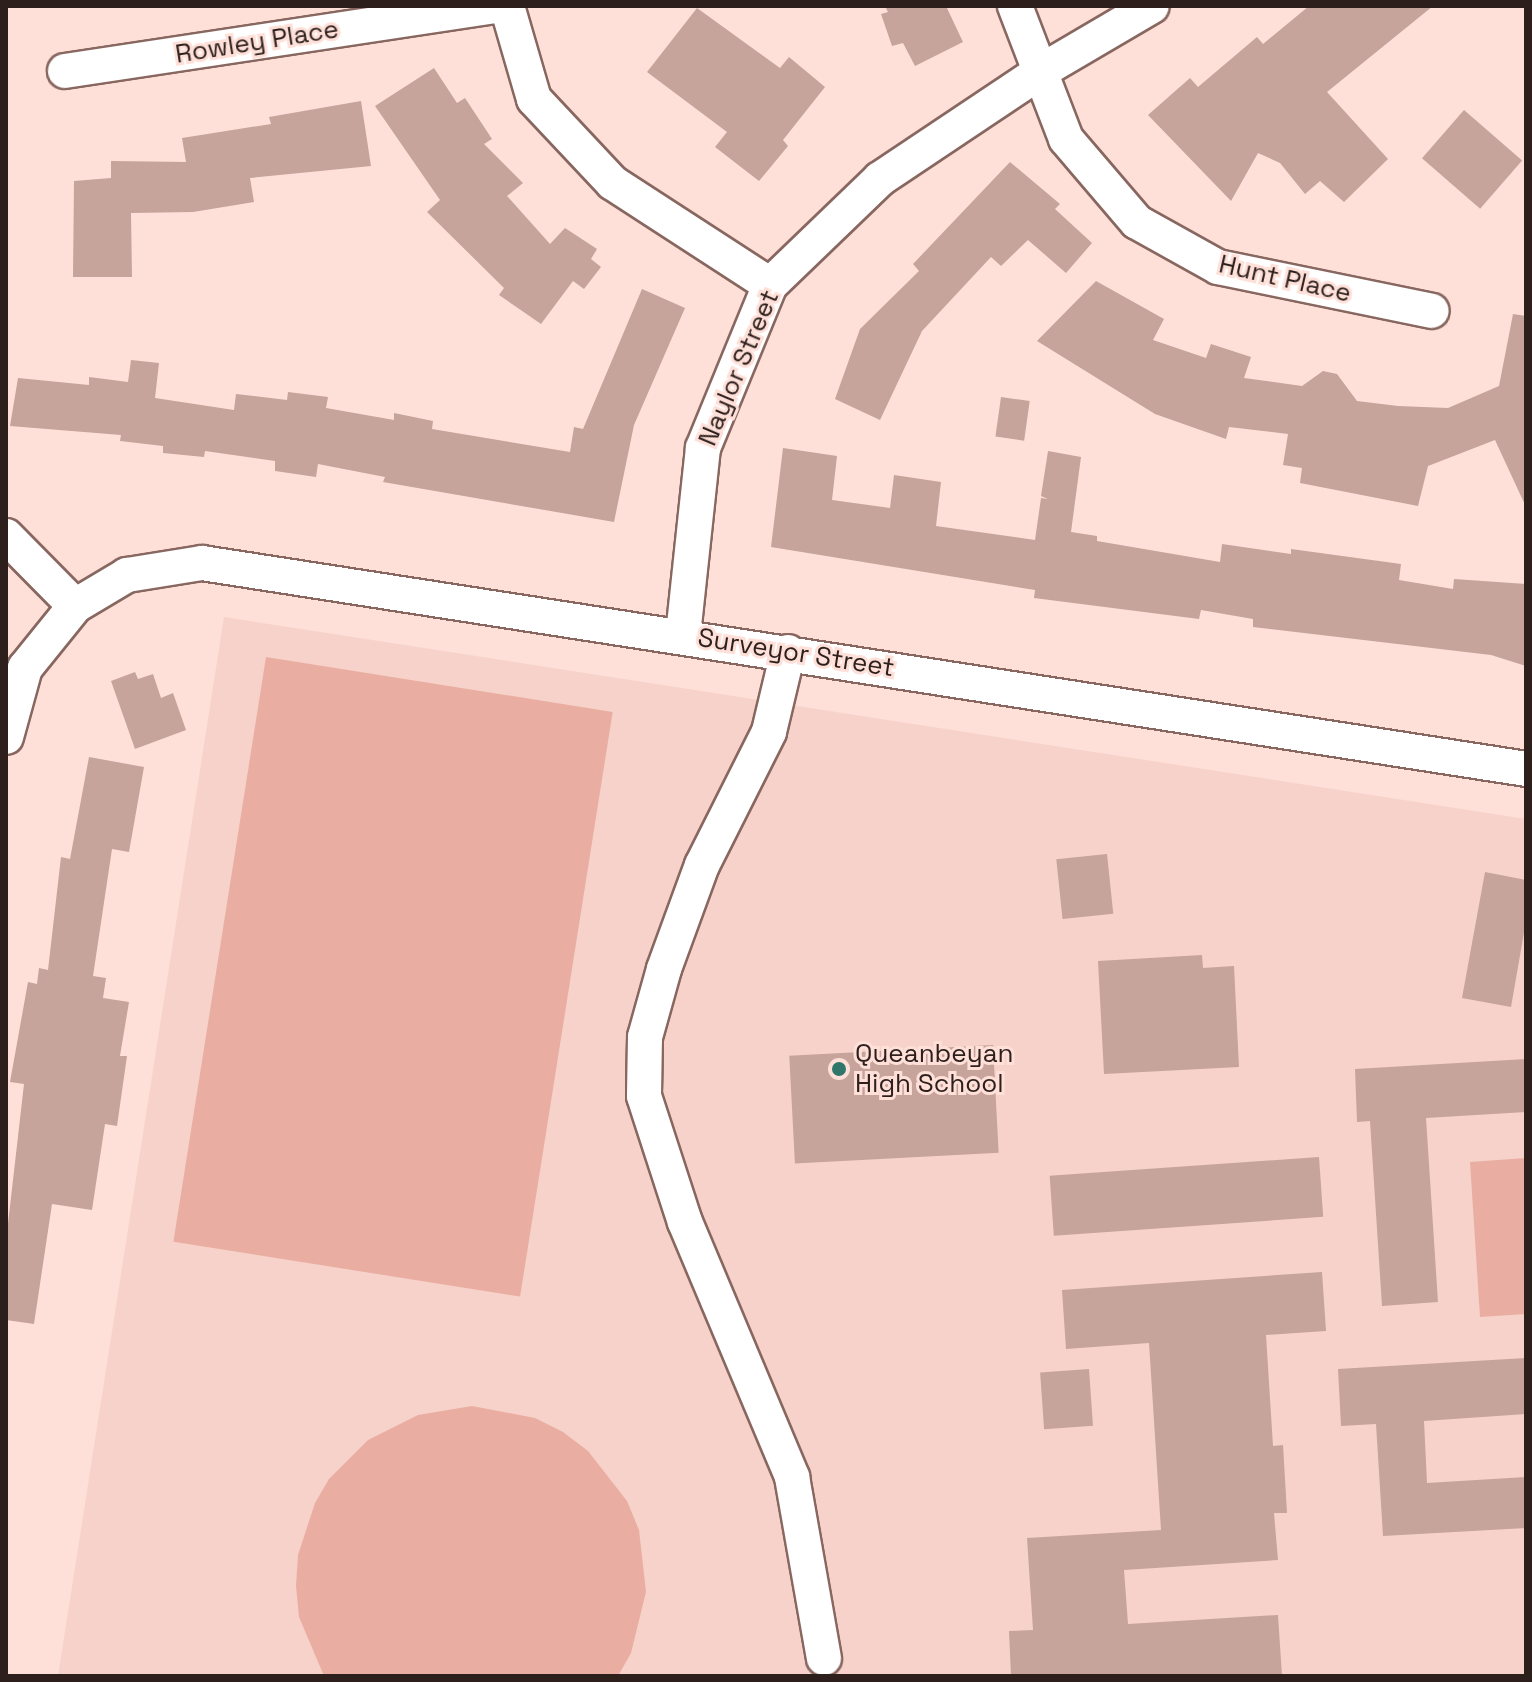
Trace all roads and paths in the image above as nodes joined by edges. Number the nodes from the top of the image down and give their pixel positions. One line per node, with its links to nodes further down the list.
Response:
1 (497, 6): 6 (street, Rowley Place)
2 (507, 6): 7 (street)
3 (1015, 6): 5 (street, Hunt Place)
4 (1152, 6): 5 (street, Naylor Street)
5 (1043, 70): 7 (street, Naylor Street); 8 (street, Hunt Place)
6 (65, 71)
7 (770, 285): 11 (street, Naylor Street)
8 (1432, 311)
9 (6, 536): 10 (street)
10 (75, 606): 11 (street, Surveyor Street); 13 (street)
11 (683, 635): 12 (street, Surveyor Street)
12 (788, 652): 14 (street, Surveyor Street); 15 (street)
13 (6, 737)
14 (1526, 769)
15 (824, 1658)

